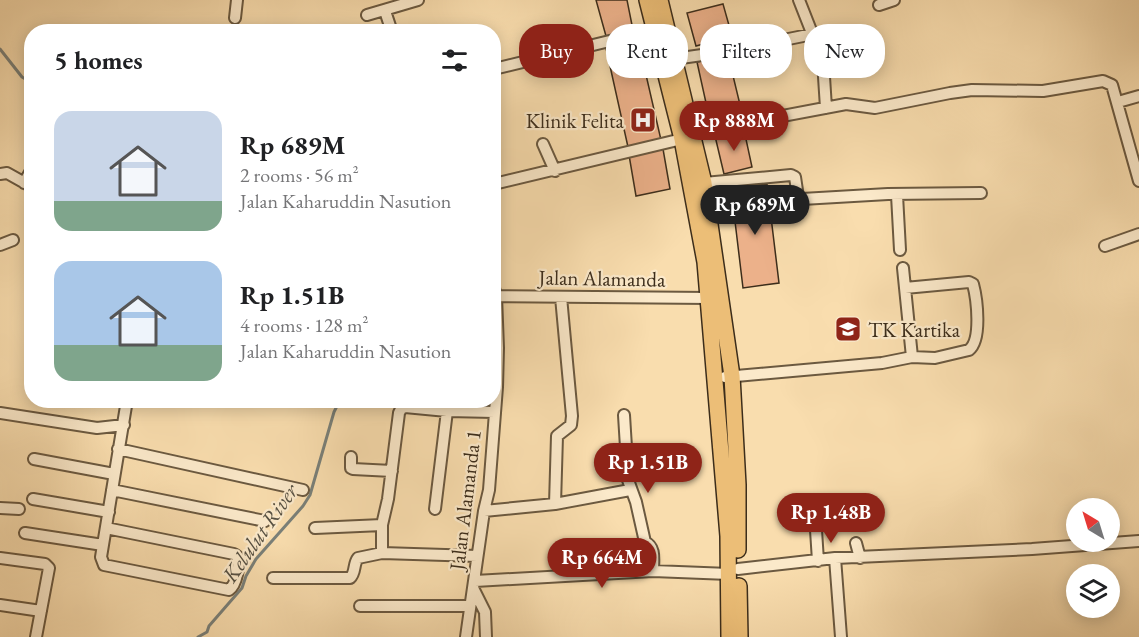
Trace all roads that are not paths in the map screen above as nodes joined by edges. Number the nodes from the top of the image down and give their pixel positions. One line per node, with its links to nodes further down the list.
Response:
1 (237, 0): 10 (street)
2 (418, 0): 8 (street)
3 (647, 0): 12 (highway)
4 (660, 0): 13 (highway)
5 (799, 0): 14 (street)
6 (894, 0): 7 (street)
7 (879, 5)
8 (385, 11): 9 (street); 11 (street)
9 (367, 15)
10 (235, 18)
11 (389, 24)
12 (653, 24)
13 (666, 24)
14 (809, 24)
15 (804, 36): 17 (street)
16 (606, 42): 18 (street)
17 (688, 57)
18 (501, 67)
19 (669, 78): 25 (highway)
20 (677, 78): 25 (highway)
21 (824, 78): 24 (street)
22 (1139, 96): 23 (street)
23 (1118, 102): 24 (street); 29 (street)
24 (826, 108): 25 (street)
25 (687, 136): 27 (street); 32 (highway); 44 (highway)
26 (543, 144): 27 (street)
27 (555, 171): 31 (street)
28 (0, 174): 30 (street)
29 (1139, 181)
30 (24, 183)
31 (501, 183)
32 (704, 183): 34 (street); 46 (highway)
33 (981, 193): 34 (street)
34 (897, 195): 39 (street)
35 (1139, 234): 38 (street)
36 (13, 240): 37 (street)
37 (0, 245)
38 (1105, 246)
39 (900, 250)
40 (903, 268): 41 (street)
41 (905, 288): 45 (street); 45 (street)
42 (501, 293): 43 (street, Jalan Alamanda)
43 (561, 297): 44 (street, Jalan Alamanda); 66 (street)
44 (710, 298): 47 (highway)
45 (912, 357): 46 (street)
46 (732, 376): 47 (street); 87 (highway)
47 (715, 378): 87 (highway)
48 (126, 408): 56 (street)
49 (403, 408): 60 (street)
50 (416, 408): 52 (street)
51 (495, 408): 53 (street, Jalan Alamanda 1)
52 (447, 411): 53 (street); 68 (street)
53 (495, 412): 70 (street, Jalan Alamanda 1)
54 (0, 413): 56 (street)
55 (624, 415): 64 (street)
56 (124, 425): 57 (street)
57 (118, 449): 61 (street); 63 (street)
58 (351, 457): 60 (street)
59 (34, 459): 61 (street)
60 (392, 471): 73 (street)
61 (114, 474): 62 (street)
62 (112, 490): 71 (street); 72 (street)
63 (303, 490)
64 (630, 490): 66 (street); 88 (street)
65 (33, 498): 71 (street)
66 (555, 504): 70 (street)
67 (0, 508): 69 (street)
68 (435, 508)
69 (20, 509)
70 (484, 511): 82 (street, Jalan Alamanda 1)
71 (109, 512): 74 (street)
72 (265, 521)
73 (382, 525): 75 (street); 81 (street)
74 (106, 528): 80 (street); 80 (street)
75 (315, 528)
76 (816, 530): 86 (street)
77 (25, 533): 80 (street)
78 (1139, 541): 85 (street)
79 (856, 543): 85 (street)
80 (103, 545)
81 (382, 553): 82 (street); 89 (street)
82 (477, 556): 90 (street, Jalan Alamanda 1)
83 (0, 558): 94 (street)
84 (835, 558): 85 (street); 86 (street); 100 (street)
85 (860, 558)
86 (818, 561): 87 (street)
87 (734, 571): 88 (street); 98 (highway); 99 (highway)
88 (653, 572): 90 (street)
89 (273, 578)
90 (474, 584): 93 (street, Jalan Alamanda 1); 97 (street)
91 (0, 605): 94 (street)
92 (360, 606): 93 (street)
93 (469, 606): 96 (street, Jalan Alamanda 1)
94 (41, 611): 95 (street)
95 (36, 637)
96 (465, 637)
97 (486, 637)
98 (729, 637)
99 (740, 637)
100 (840, 637)

